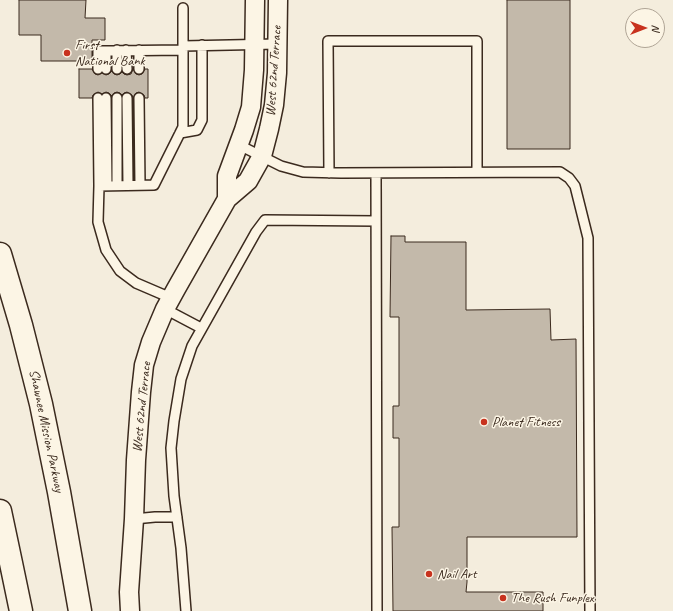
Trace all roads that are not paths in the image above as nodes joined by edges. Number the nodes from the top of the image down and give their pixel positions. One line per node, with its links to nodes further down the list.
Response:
1 (255, 0): 4 (street, West 62nd Terrace)
2 (278, 0): 5 (street, West 62nd Terrace)
3 (183, 8): 7 (lane)
4 (255, 44): 5 (lane); 6 (lane); 16 (street, West 62nd Terrace)
5 (277, 44): 17 (street, West 62nd Terrace)
6 (202, 46): 7 (lane); 15 (lane)
7 (183, 48): 9 (lane); 15 (lane)
8 (121, 50): 9 (lane); 10 (lane); 11 (lane)
9 (139, 50): 12 (lane)
10 (102, 69)
11 (122, 69)
12 (139, 69)
13 (102, 98): 24 (lane)
14 (139, 98): 23 (lane)
15 (180, 133): 23 (lane)
16 (239, 145): 17 (lane); 25 (street, West 62nd Terrace)
17 (262, 156): 19 (lane); 25 (street, West 62nd Terrace)
18 (477, 172): 19 (lane); 20 (lane); 38 (lane)
19 (329, 173): 20 (lane)
20 (376, 173): 26 (lane)
21 (117, 185): 22 (lane); 22 (lane); 24 (lane)
22 (128, 185): 23 (lane)
23 (140, 185)
24 (103, 186): 28 (lane)
25 (227, 199): 28 (street, West 62nd Terrace)
26 (376, 221): 29 (lane); 37 (lane)
27 (0, 254): 34 (highway, Shawnee Mission Parkway)
28 (168, 304): 29 (lane); 32 (street, West 62nd Terrace)
29 (201, 328): 31 (lane)
30 (0, 510): 33 (highway)
31 (177, 517): 32 (lane); 36 (lane)
32 (134, 519): 35 (street, West 62nd Terrace)
33 (21, 611)
34 (80, 611)
35 (130, 611)
36 (186, 611)
37 (377, 611)
38 (590, 611)

